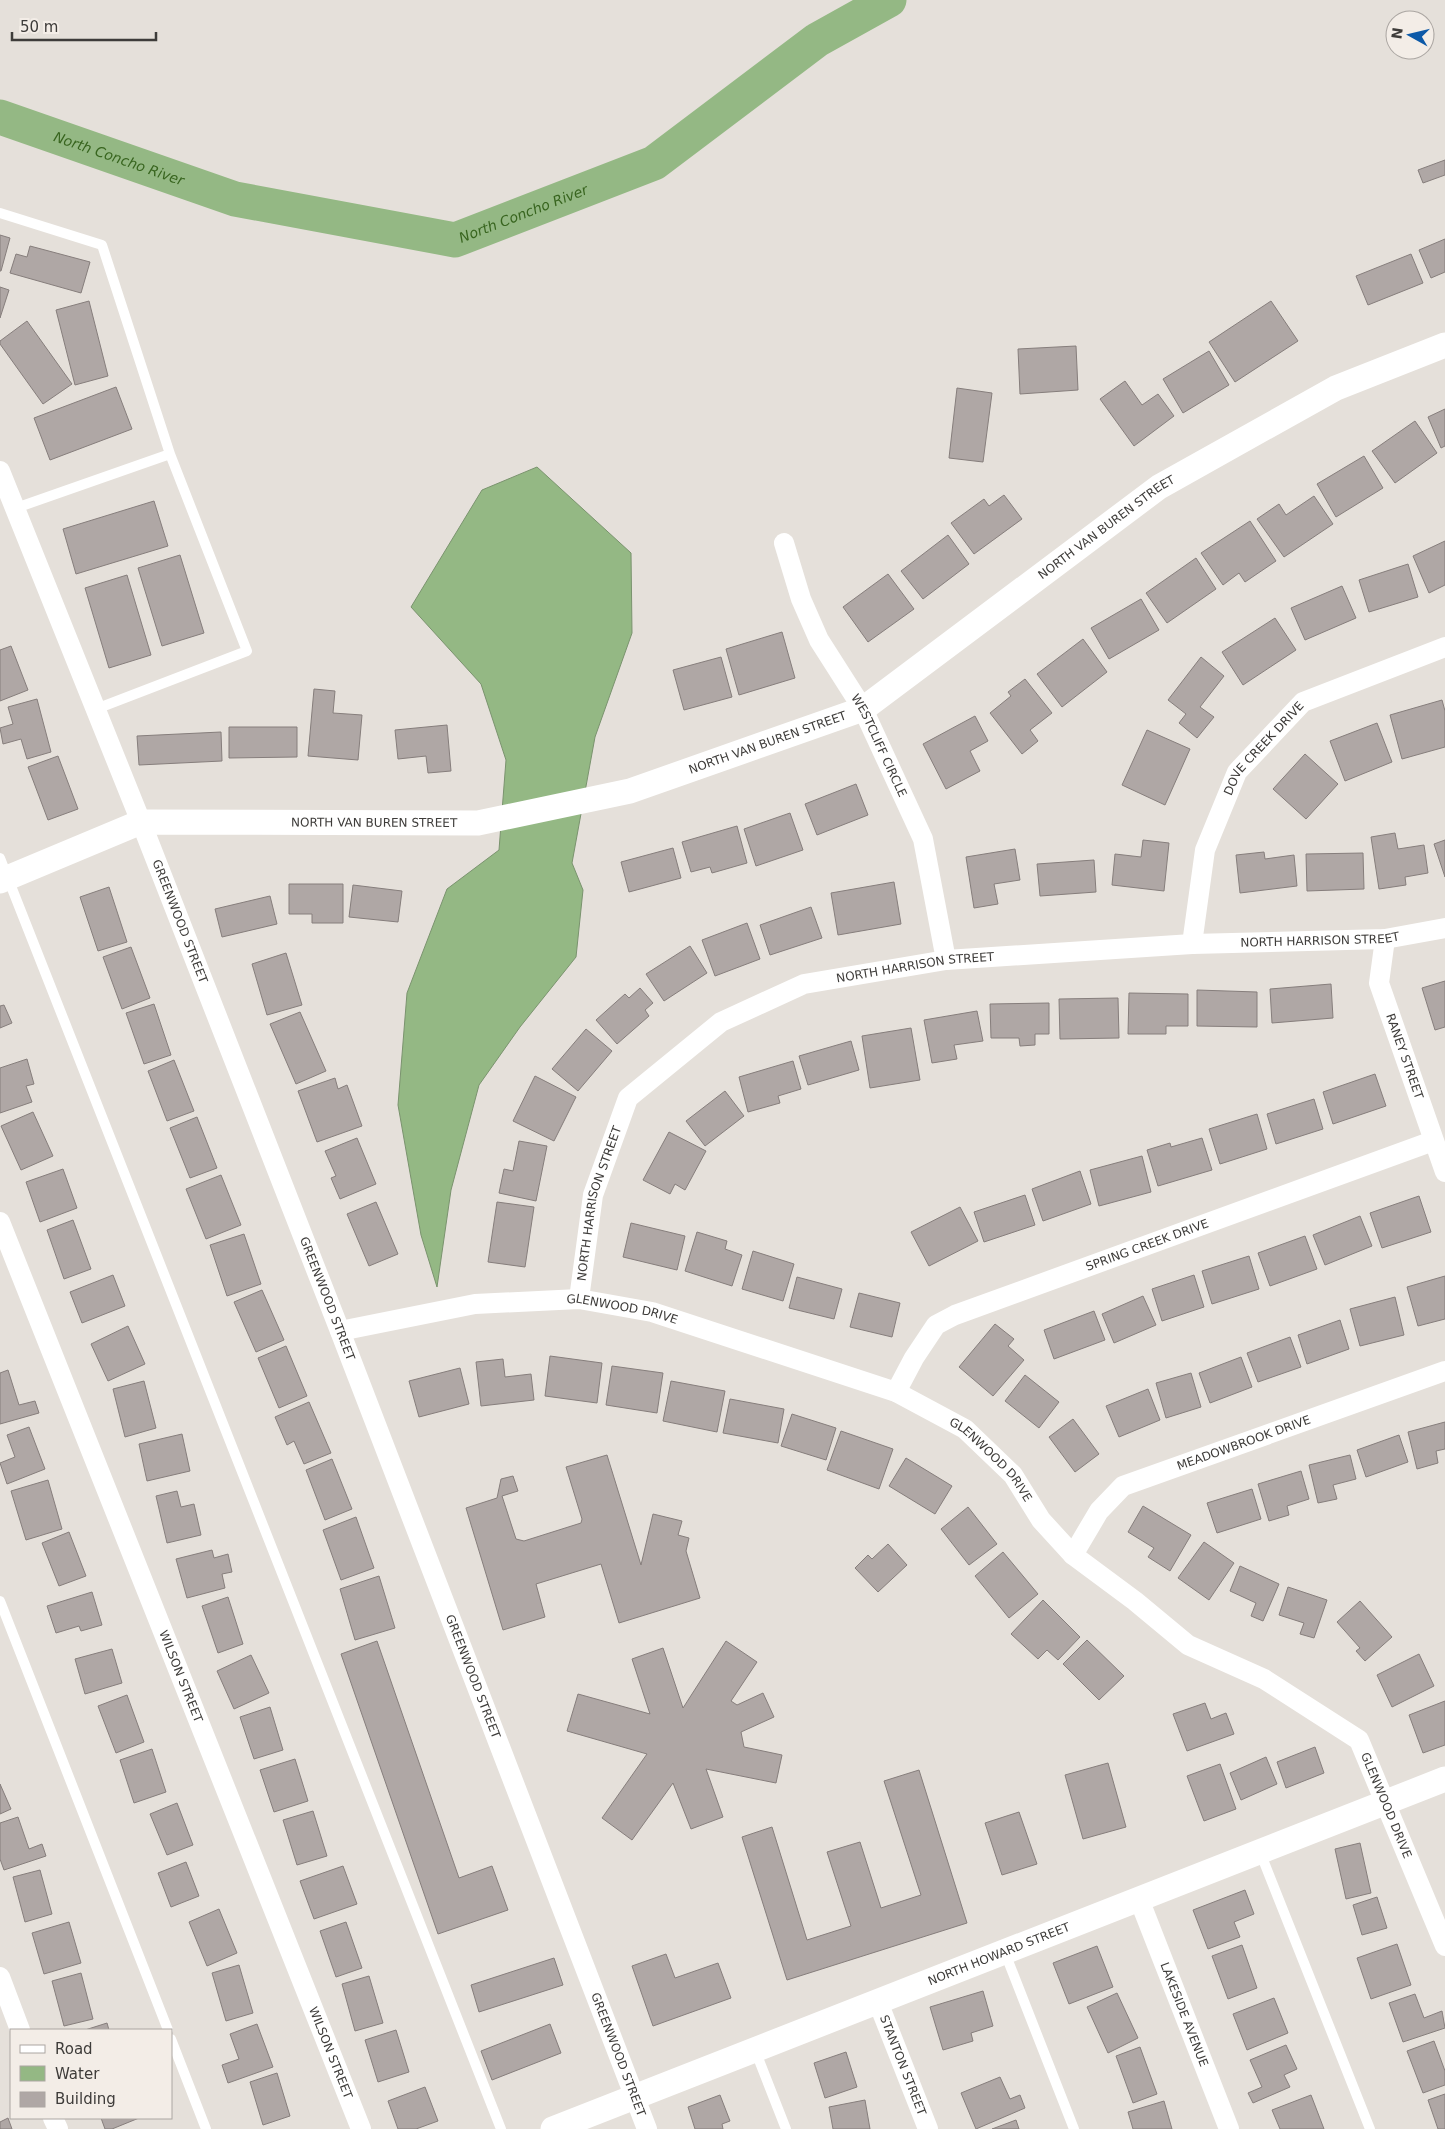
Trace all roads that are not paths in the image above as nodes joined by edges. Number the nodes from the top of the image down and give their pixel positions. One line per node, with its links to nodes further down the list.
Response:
1 (0, 213): 3 (lane)
2 (1445, 345): 9 (street, NORTH VAN BUREN STREET)
3 (170, 454): 5 (lane); 8 (lane)
4 (0, 471): 5 (street, GREENWOOD STREET)
5 (16, 508): 8 (street, GREENWOOD STREET)
6 (784, 543): 9 (street, WESTCLIFF CIRCLE)
7 (1445, 647): 14 (street, DOVE CREEK DRIVE)
8 (96, 709): 10 (street, GREENWOOD STREET)
9 (864, 709): 10 (street, NORTH VAN BUREN STREET); 15 (street, WESTCLIFF CIRCLE)
10 (141, 822): 11 (street, NORTH VAN BUREN STREET); 20 (street, GREENWOOD STREET)
11 (3, 872): 40 (lane)
12 (1445, 928): 13 (street, NORTH HARRISON STREET)
13 (1385, 939): 14 (street, NORTH HARRISON STREET); 16 (street, RANEY STREET)
14 (1192, 944): 15 (street, NORTH HARRISON STREET)
15 (946, 960): 19 (street, NORTH HARRISON STREET)
16 (1438, 1147): 17 (street, RANEY STREET); 22 (street, SPRING CREEK DRIVE)
17 (1445, 1172)
18 (0, 1222): 39 (street, WILSON STREET)
19 (579, 1299): 20 (street, GLENWOOD DRIVE); 22 (street, GLENWOOD DRIVE)
20 (340, 1331): 37 (street, GREENWOOD STREET)
21 (1445, 1371): 23 (street, MEADOWBROOK DRIVE)
22 (896, 1392): 23 (street, GLENWOOD DRIVE)
23 (1073, 1555): 26 (street, GLENWOOD DRIVE)
24 (0, 1601): 34 (lane)
25 (1445, 1779): 26 (street, NORTH HOWARD STREET)
26 (1387, 1802): 27 (street, NORTH HOWARD STREET); 29 (street, GLENWOOD DRIVE)
27 (1260, 1852): 28 (street, NORTH HOWARD STREET); 47 (lane)
28 (1139, 1899): 30 (street, NORTH HOWARD STREET); 46 (street, LAKESIDE AVENUE)
29 (1445, 1946)
30 (1004, 1952): 32 (street, NORTH HOWARD STREET); 45 (lane)
31 (0, 1977): 33 (street)
32 (878, 2002): 36 (street, NORTH HOWARD STREET); 44 (street, STANTON STREET)
33 (20, 2029)
34 (168, 2029)
35 (172, 2042): 38 (lane)
36 (755, 2050): 37 (street, NORTH HOWARD STREET); 43 (lane)
37 (634, 2097): 41 (street, NORTH HOWARD STREET); 42 (street, GREENWOOD STREET)
38 (206, 2129)
39 (361, 2129)
40 (501, 2129)
41 (553, 2129)
42 (647, 2129)
43 (786, 2129)
44 (928, 2129)
45 (1074, 2129)
46 (1229, 2129)
47 (1370, 2129)

